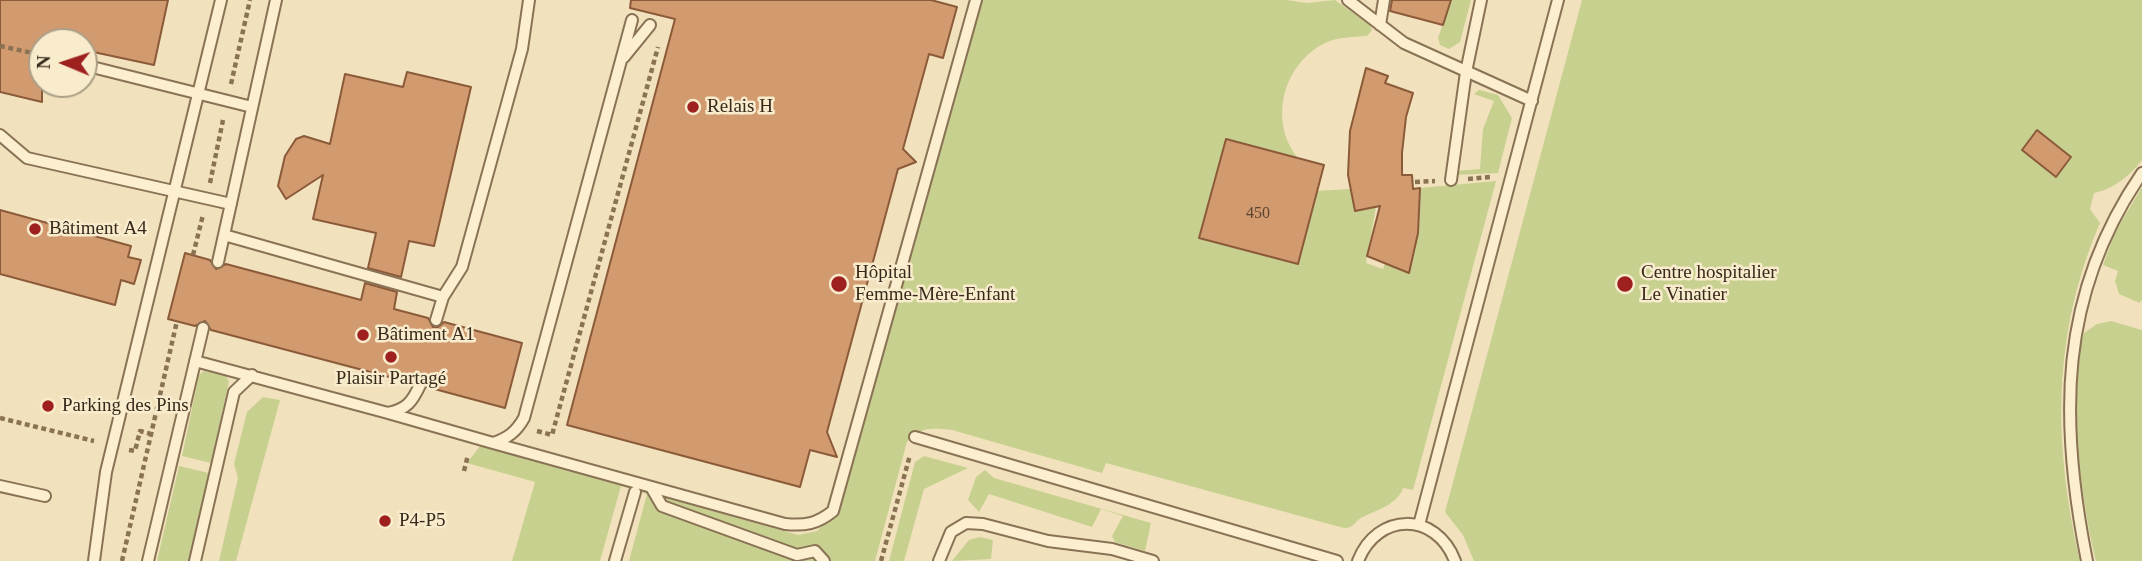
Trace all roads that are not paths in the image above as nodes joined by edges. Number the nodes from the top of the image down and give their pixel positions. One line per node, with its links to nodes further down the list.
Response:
1 (221, 0): 15 (lane)
2 (276, 0): 17 (lane)
3 (529, 0): 25 (lane)
4 (976, 0): 35 (lane)
5 (1348, 0): 11 (lane)
6 (1384, 0): 11 (lane)
7 (1481, 0): 14 (lane)
8 (1558, 0): 16 (lane)
9 (632, 20): 12 (lane)
10 (650, 25): 12 (lane)
11 (1380, 25): 14 (lane)
12 (621, 62): 33 (lane)
13 (98, 68): 15 (lane)
14 (1466, 72): 16 (lane); 20 (lane)
15 (199, 92): 17 (lane); 21 (lane)
16 (1532, 101): 38 (lane)
17 (252, 107): 22 (lane)
18 (0, 135): 21 (lane)
19 (2142, 173): 50 (lane)
20 (1451, 180)
21 (175, 192): 22 (lane); 40 (lane)
22 (231, 204): 23 (lane)
23 (224, 234): 24 (lane); 25 (lane)
24 (218, 262)
25 (443, 297): 26 (lane)
26 (436, 320)
27 (203, 328): 28 (lane)
28 (195, 361): 29 (lane); 41 (lane)
29 (252, 375): 31 (lane); 42 (lane)
30 (420, 386): 31 (lane)
31 (388, 413): 33 (lane)
32 (915, 437): 47 (lane)
33 (494, 443): 35 (lane)
34 (0, 486): 37 (lane)
35 (651, 487): 39 (lane)
36 (635, 492): 43 (lane)
37 (44, 496)
38 (1419, 525): 48 (lane); 49 (lane)
39 (798, 558): 44 (lane)
40 (94, 561)
41 (148, 561)
42 (195, 561)
43 (615, 561)
44 (824, 561)
45 (939, 561): 46 (lane)
46 (1153, 561)
47 (1337, 561)
48 (1358, 561)
49 (1455, 561)
50 (2087, 561)

